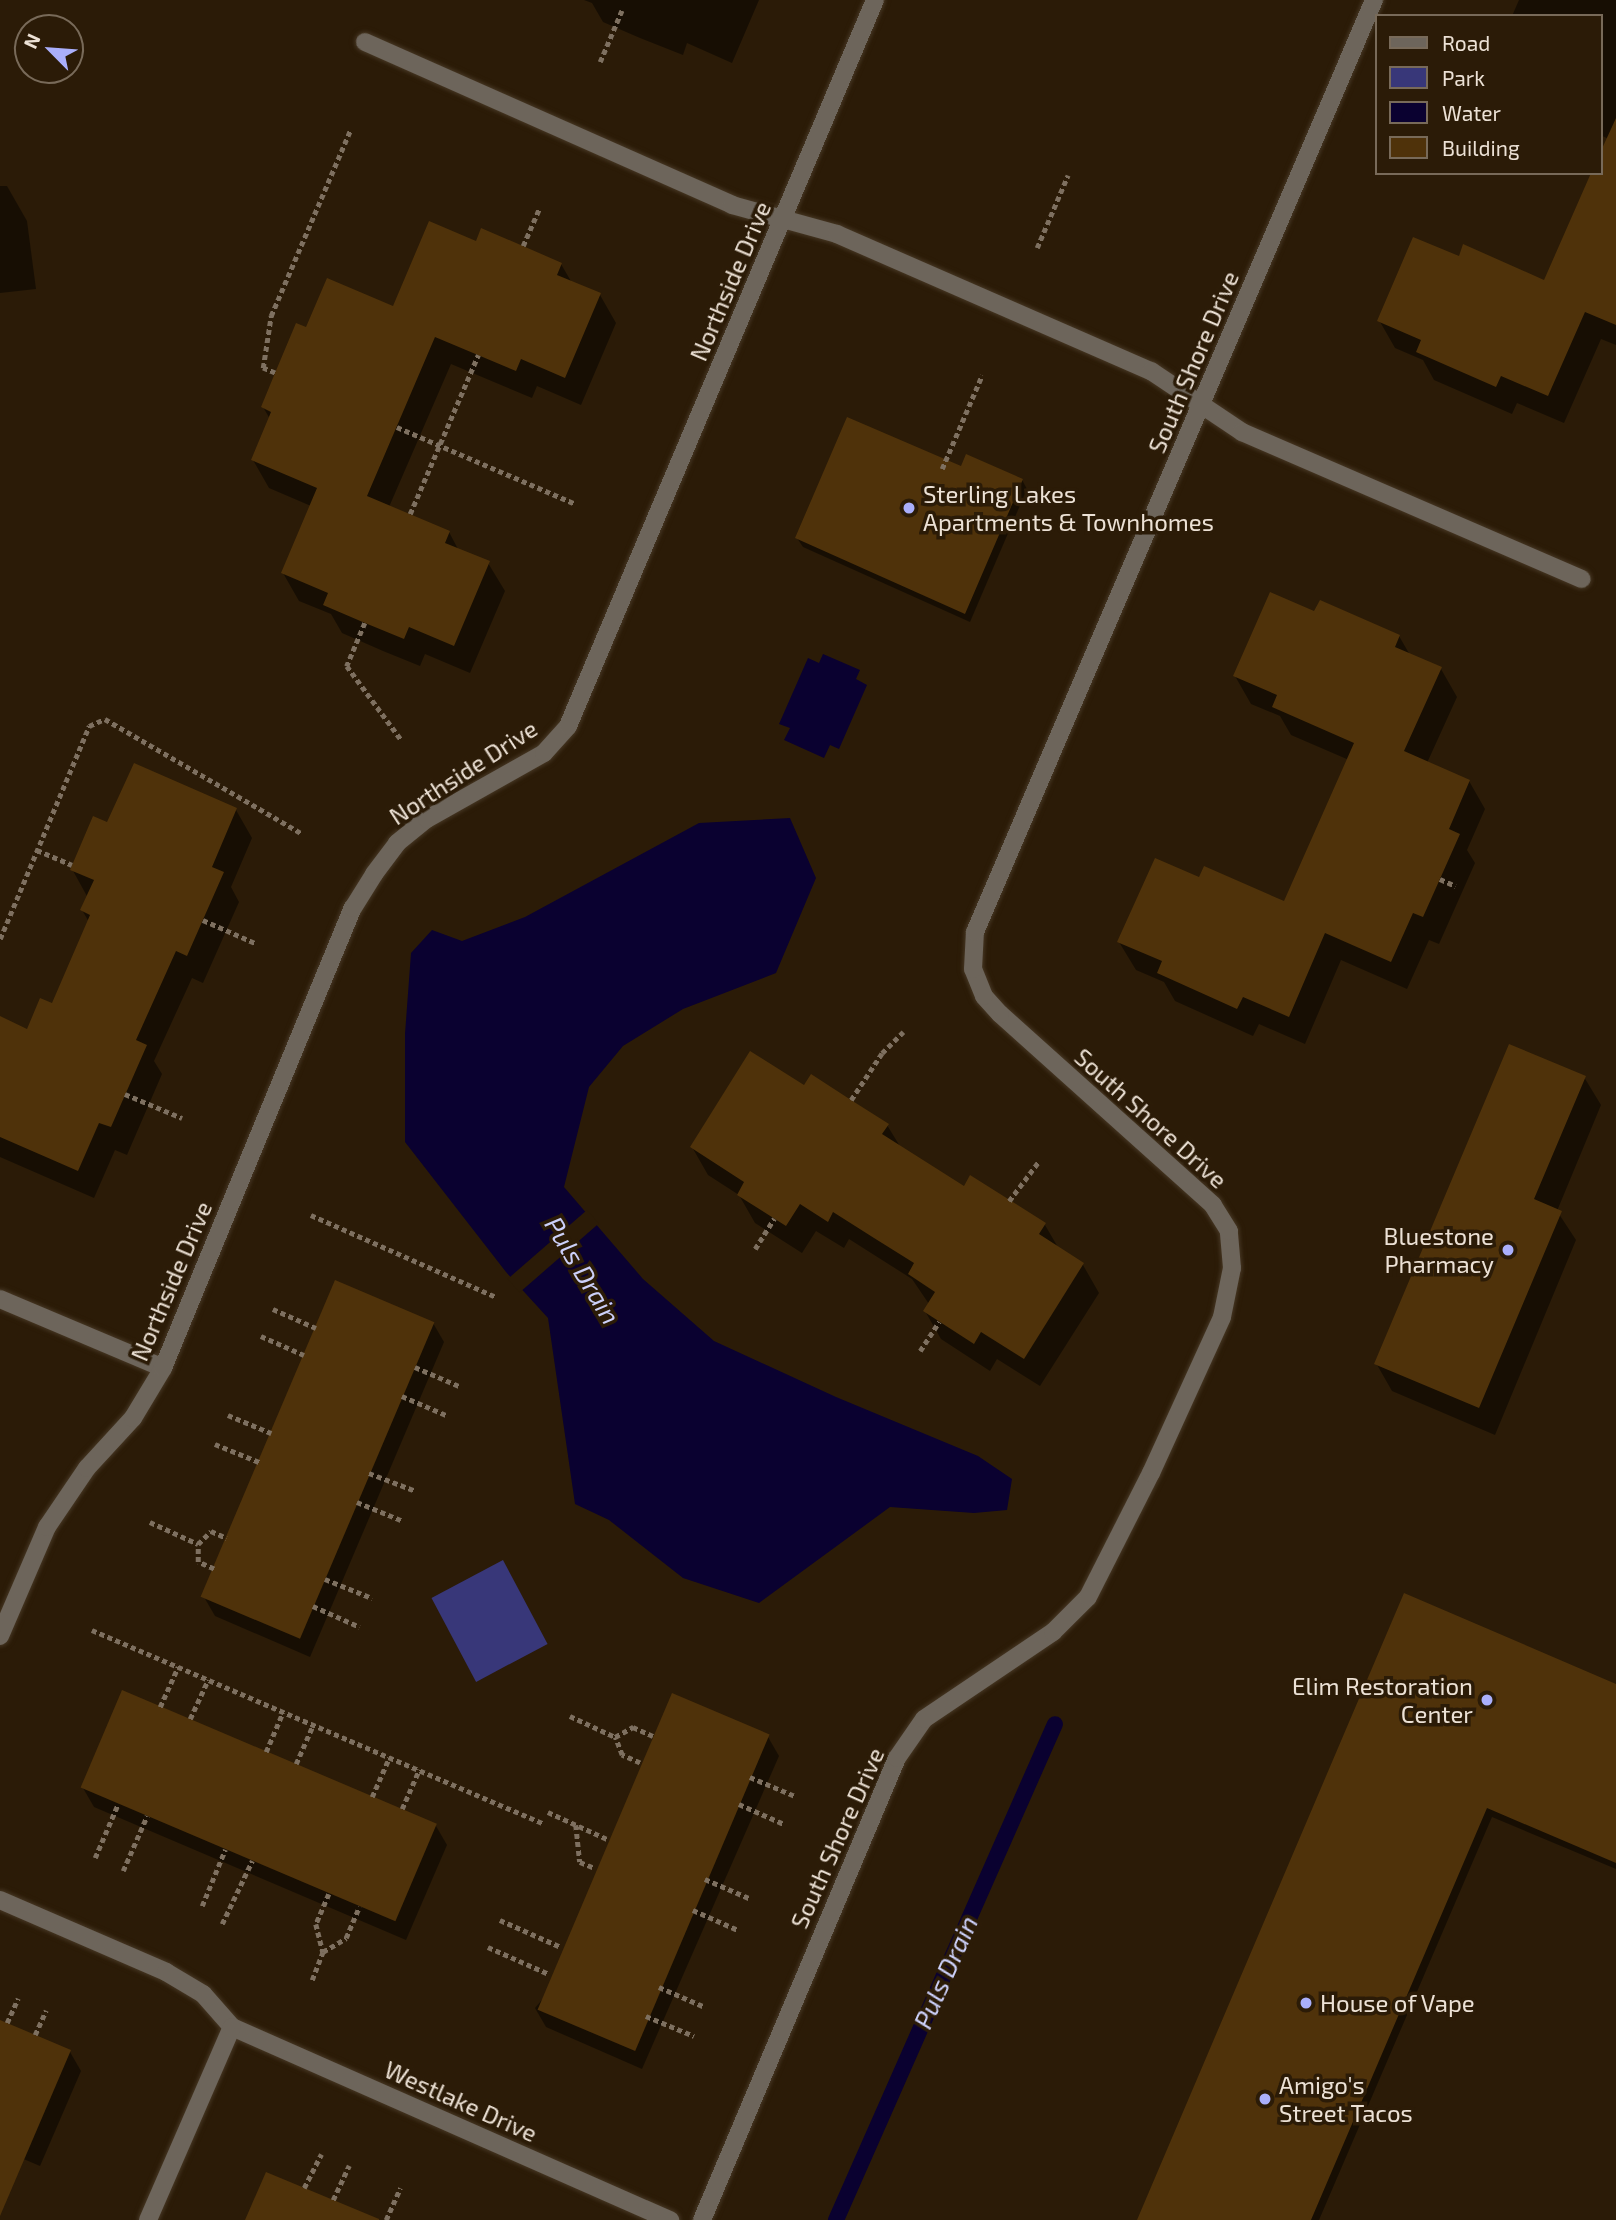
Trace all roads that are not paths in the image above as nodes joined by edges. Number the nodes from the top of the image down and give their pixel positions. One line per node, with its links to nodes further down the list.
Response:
1 (875, 0): 4 (street, Northside Drive)
2 (1374, 0): 5 (street, South Shore Drive)
3 (365, 42): 4 (street)
4 (783, 218): 5 (street); 8 (street, Northside Drive)
5 (1202, 404): 6 (street); 14 (street, South Shore Drive)
6 (1582, 579)
7 (0, 1299): 8 (street)
8 (163, 1368): 9 (street, Northside Drive)
9 (0, 1636)
10 (0, 1900): 11 (street, Westlake Drive)
11 (233, 2027): 12 (street); 13 (street, Westlake Drive)
12 (148, 2220)
13 (670, 2220)
14 (702, 2220)

